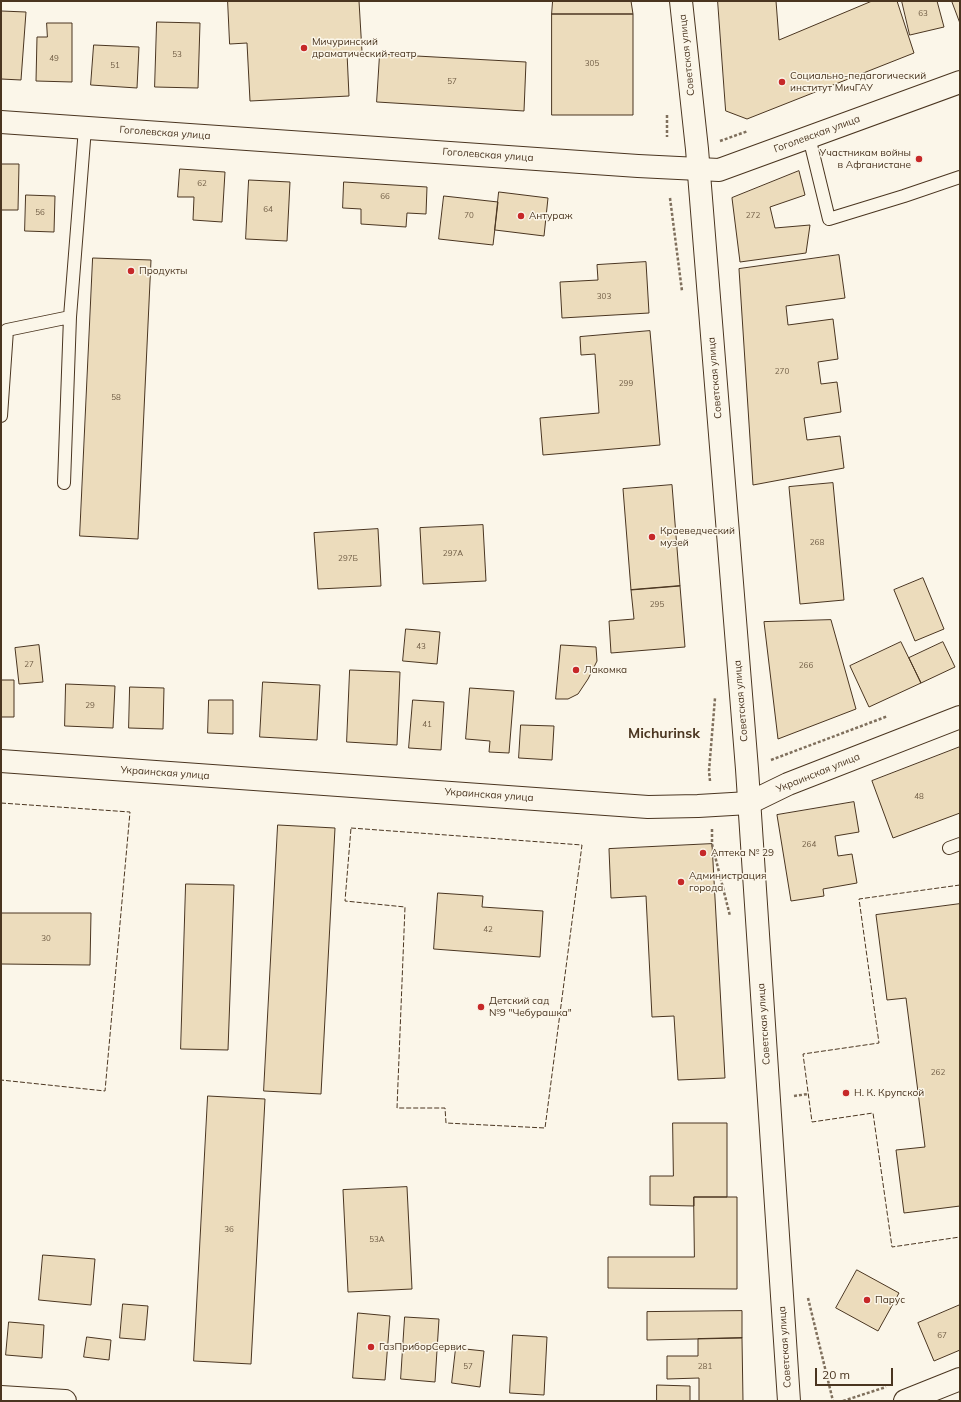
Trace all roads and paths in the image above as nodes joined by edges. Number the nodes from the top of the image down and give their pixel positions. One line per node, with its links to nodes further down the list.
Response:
1 (681, 1): 6 (street, Советская улица)
2 (960, 82): 5 (street, Гоголевская улица)
3 (1, 122): 4 (street, Гоголевская улица)
4 (85, 128): 6 (street, Гоголевская улица); 8 (lane)
5 (809, 137): 6 (street, Гоголевская улица); 7 (lane)
6 (698, 168): 15 (street, Советская улица)
7 (960, 177)
8 (70, 317): 9 (lane); 10 (lane)
9 (1, 416)
10 (64, 483)
11 (895, 714): 14 (path)
12 (960, 717): 15 (street, Украинская улица)
13 (1, 761): 15 (street, Украинская улица)
14 (764, 762)
15 (749, 803): 21 (street, Советская улица)
16 (808, 1094): 17 (path)
17 (789, 1096)
18 (960, 1379): 22 (street)
19 (1, 1397): 20 (street)
20 (65, 1401)
21 (789, 1401)
22 (905, 1401)

